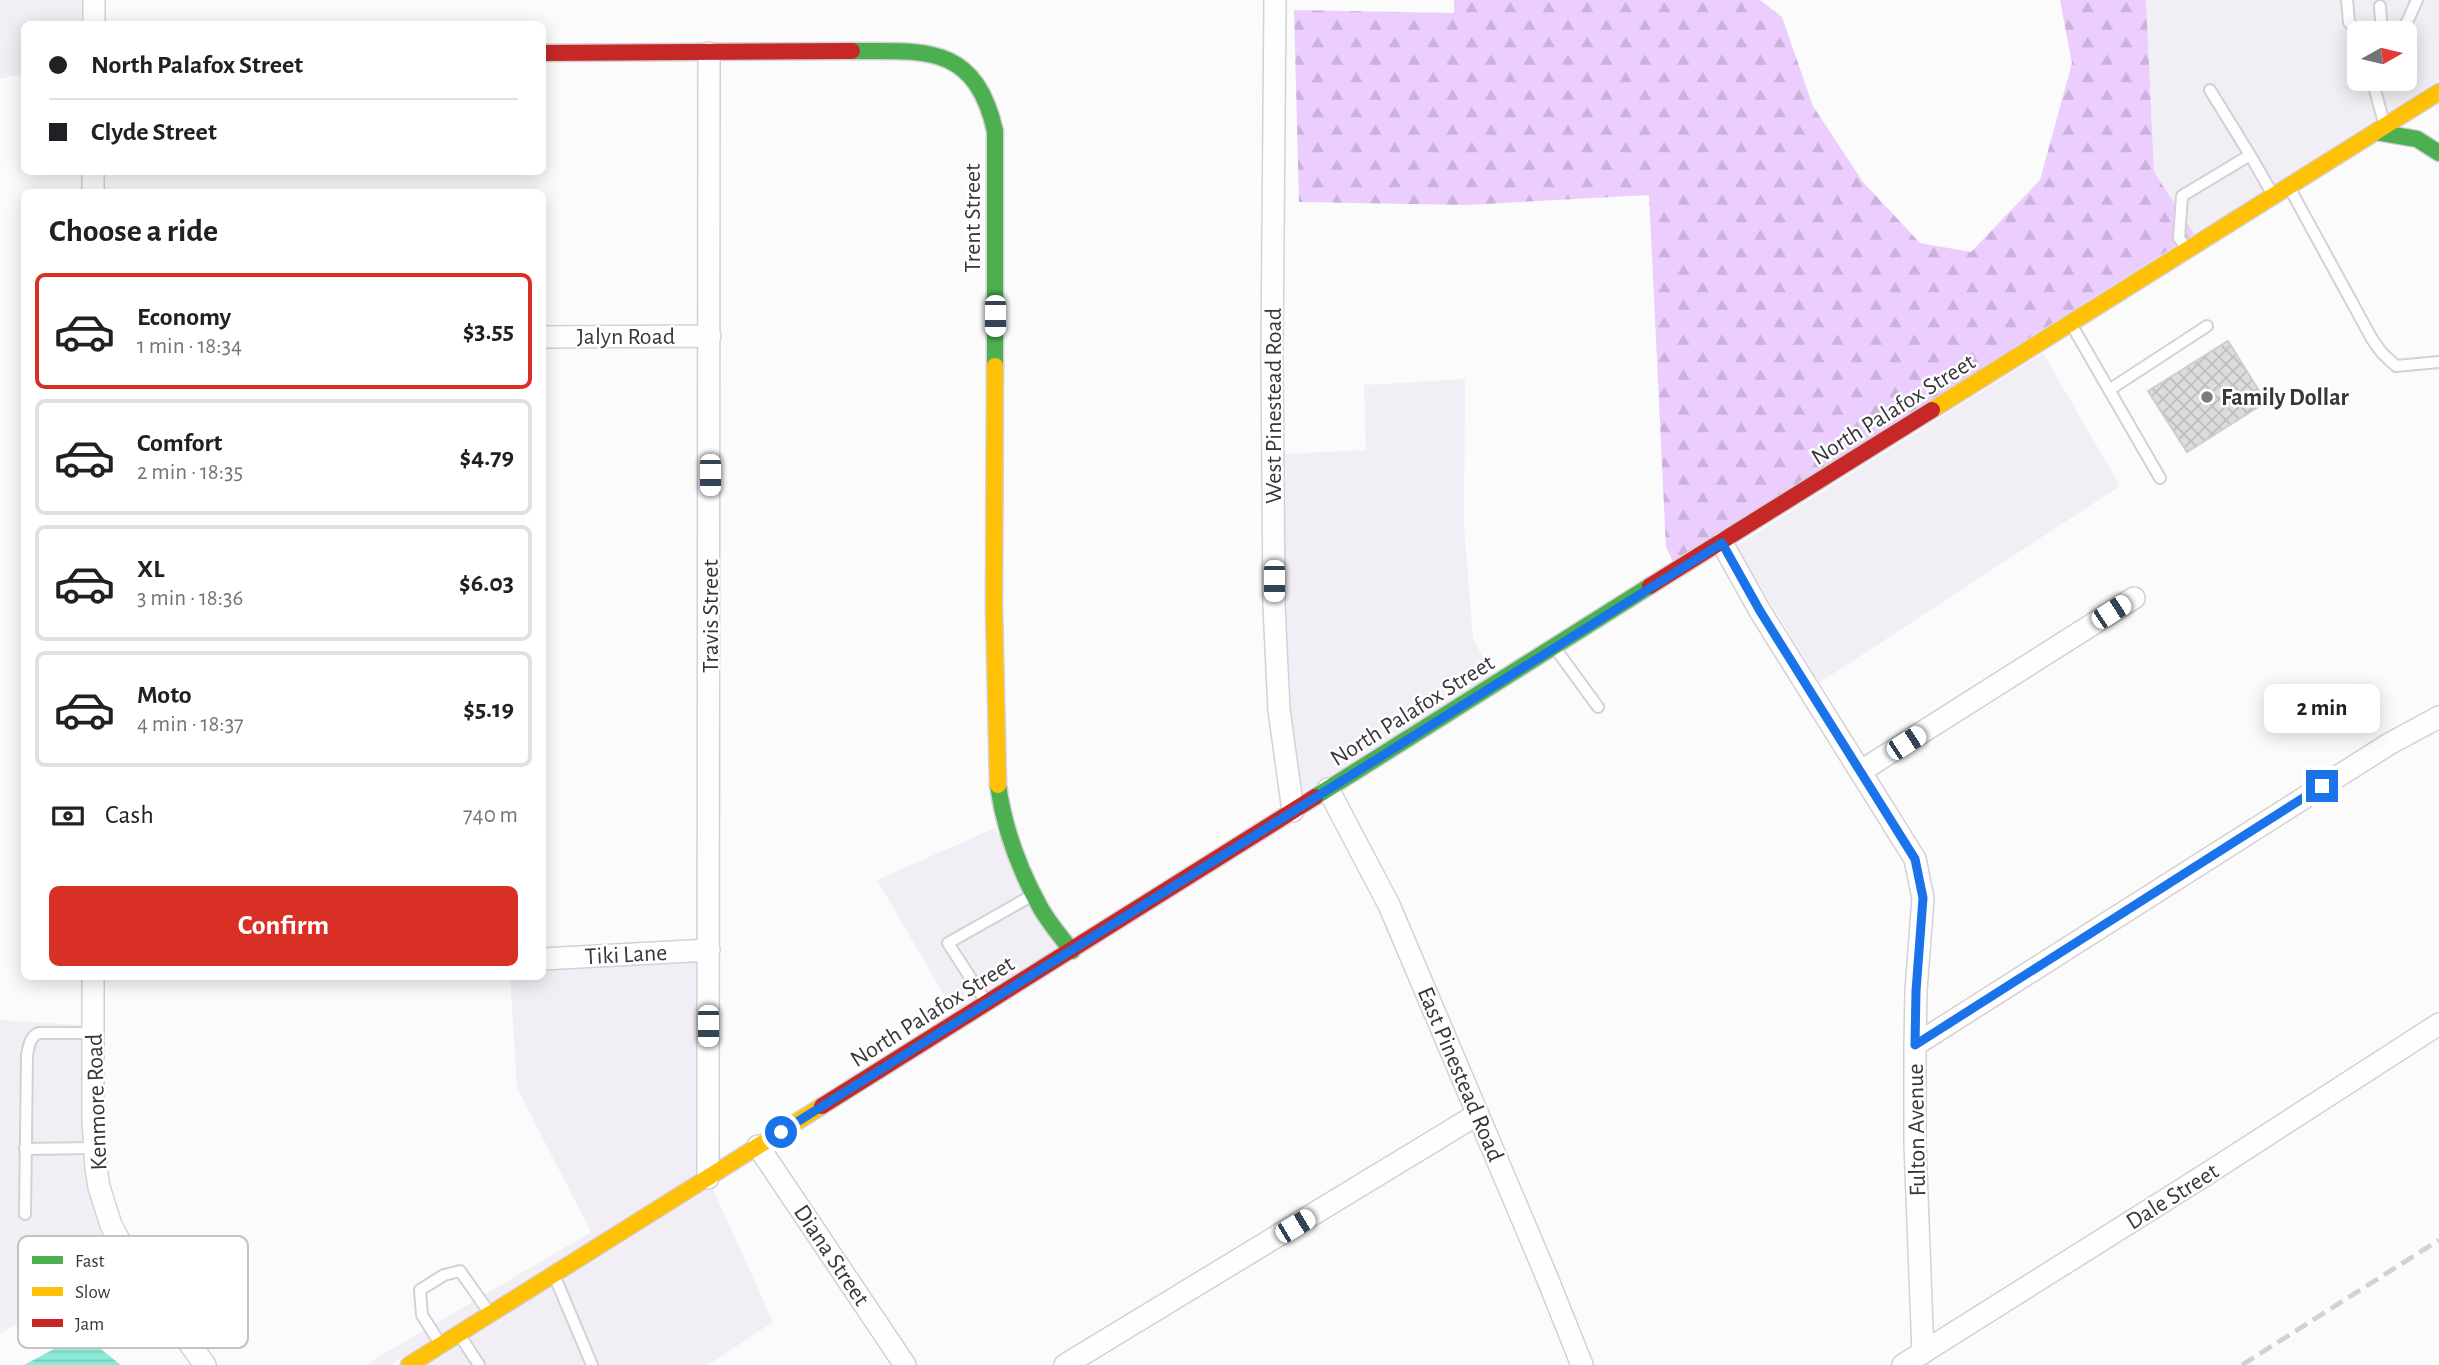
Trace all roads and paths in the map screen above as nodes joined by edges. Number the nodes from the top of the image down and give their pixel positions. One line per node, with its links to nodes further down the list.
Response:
1 (94, 0): 6 (street)
2 (1275, 0): 35 (street, West Pinestead Road)
3 (2347, 0): 7 (lane)
4 (2417, 0): 9 (lane)
5 (2380, 6): 8 (lane)
6 (94, 21)
7 (2349, 21)
8 (2381, 21)
9 (2408, 21)
10 (546, 53): 11 (main road, Trent Street)
11 (709, 53): 23 (street, Travis Street); 36 (main road, Trent Street)
12 (2210, 90): 17 (lane)
13 (2374, 91): 15 (lane)
14 (2439, 92): 15 (main road, North Palafox Street)
15 (2381, 129): 16 (main road); 18 (main road, North Palafox Street)
16 (2439, 153)
17 (2250, 155): 19 (lane); 20 (lane)
18 (2288, 187): 19 (main road, North Palafox Street); 25 (lane)
19 (2274, 196): 20 (main road, North Palafox Street)
20 (2188, 250): 21 (main road, North Palafox Street)
21 (2071, 324): 26 (lane); 28 (main road, North Palafox Street)
22 (2207, 326): 26 (lane)
23 (710, 336): 24 (street, Jalyn Road); 37 (street, Travis Street)
24 (546, 337)
25 (2439, 362)
26 (2109, 390): 27 (lane)
27 (2160, 478)
28 (1722, 543): 30 (main road, North Palafox Street); 33 (street, Fulton Avenue)
29 (2134, 598): 33 (street)
30 (1555, 648): 31 (lane); 34 (main road, North Palafox Street)
31 (1598, 707)
32 (2439, 717): 44 (street)
33 (1861, 771): 44 (street, Fulton Avenue)
34 (1328, 789): 35 (main road, North Palafox Street); 45 (street, East Pinestead Road)
35 (1293, 811): 38 (main road, North Palafox Street)
36 (1033, 895): 38 (main road, Trent Street); 41 (lane)
37 (709, 950): 39 (street, Tiki Lane); 49 (street, Travis Street)
38 (1072, 951): 41 (main road, North Palafox Street)
39 (546, 959)
40 (93, 980): 43 (street, Kenmore Road)
41 (988, 1004): 46 (main road, North Palafox Street)
42 (2439, 1024): 57 (street, Dale Street)
43 (93, 1032): 47 (street, Kenmore Road); 48 (lane)
44 (1915, 1045): 57 (street, Fulton Avenue)
45 (1478, 1114): 63 (street); 64 (street, East Pinestead Road)
46 (758, 1146): 49 (main road, North Palafox Street); 62 (street, Diana Street)
47 (94, 1148): 48 (lane); 51 (street, Kenmore Road)
48 (26, 1149): 50 (lane)
49 (708, 1178): 52 (main road, North Palafox Street)
50 (25, 1214)
51 (117, 1236)
52 (554, 1275): 53 (main road, North Palafox Street); 61 (lane)
53 (491, 1314): 54 (main road, North Palafox Street); 55 (lane)
54 (459, 1334): 55 (main road, North Palafox Street); 60 (lane)
55 (441, 1345): 59 (main road, North Palafox Street)
56 (193, 1348): 58 (street, Kenmore Road)
57 (1923, 1353): 65 (street, Dale Street)
58 (205, 1365)
59 (409, 1365)
60 (479, 1365)
61 (592, 1365)
62 (905, 1365)
63 (1065, 1365)
64 (1582, 1365)
65 (1903, 1365)

